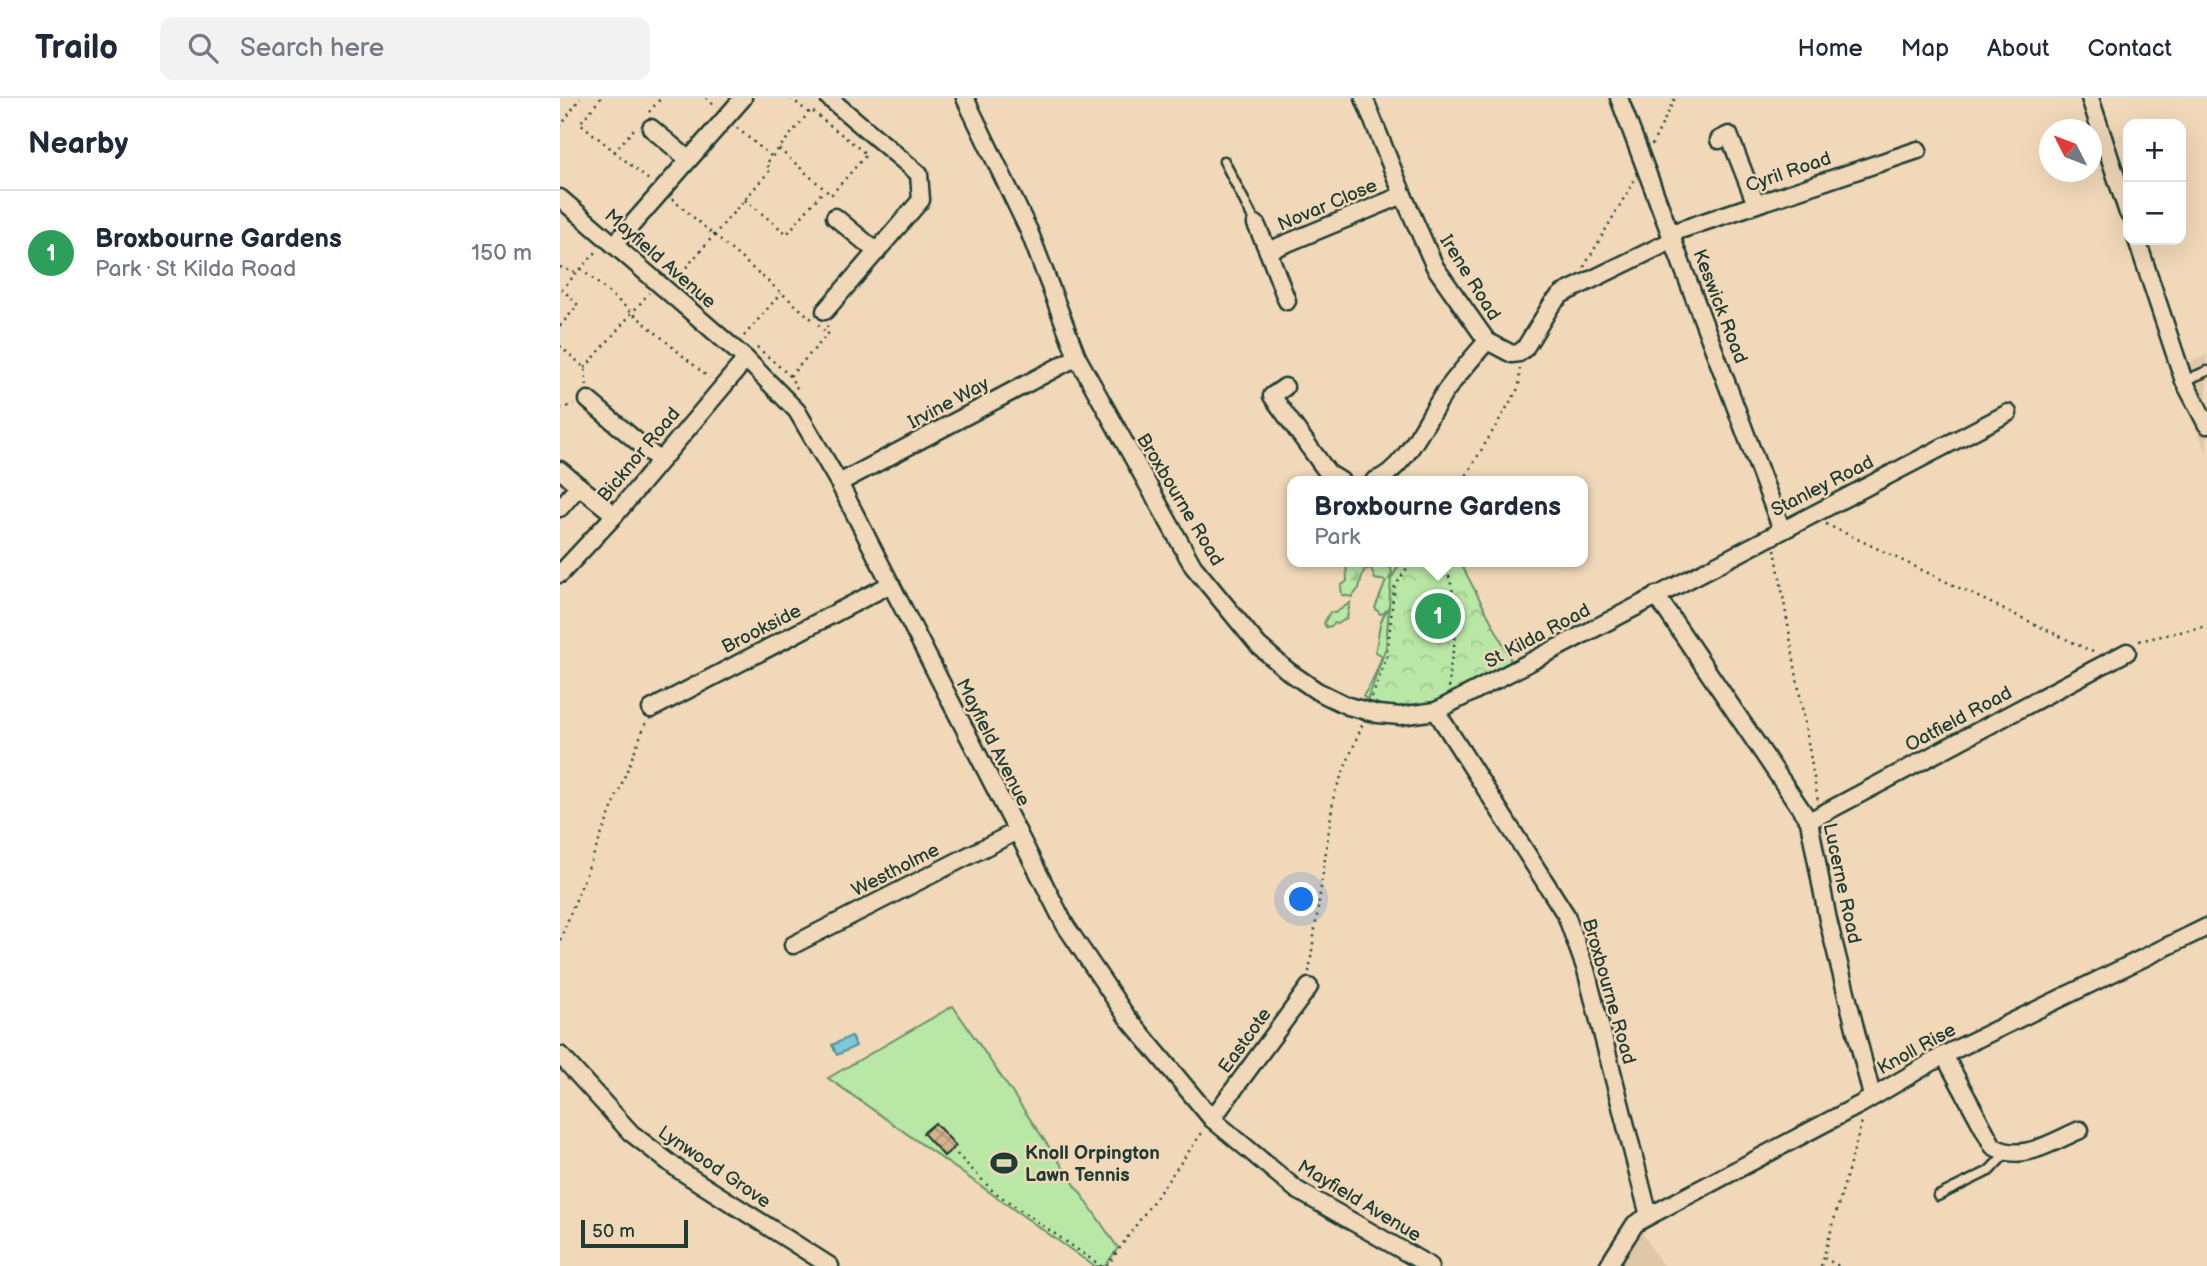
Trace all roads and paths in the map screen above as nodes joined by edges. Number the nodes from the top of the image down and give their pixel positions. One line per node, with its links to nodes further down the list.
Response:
1 (580, 98): 13 (path)
2 (601, 98): 26 (path)
3 (743, 98): 14 (street)
4 (791, 98): 12 (path)
5 (828, 98): 40 (street)
6 (965, 98): 57 (street, Broxbourne Road)
7 (1364, 98): 28 (street, Irene Road)
8 (1619, 98): 25 (street, Keswick Road)
9 (1675, 98): 25 (path)
10 (2090, 98): 30 (street)
11 (560, 112): 13 (path)
12 (808, 113): 18 (path); 21 (path)
13 (568, 116): 15 (path)
14 (725, 118): 22 (path); 23 (street)
15 (560, 127)
16 (651, 128): 23 (street)
17 (1719, 139): 32 (street)
18 (779, 149): 22 (path); 27 (path)
19 (871, 149): 21 (path)
20 (1918, 150): 32 (street, Cyril Road)
21 (866, 154): 27 (path)
22 (772, 157): 31 (path)
23 (688, 159): 26 (street)
24 (1224, 161): 34 (lane)
25 (1644, 163): 36 (street, Keswick Road); 46 (path)
26 (661, 190): 35 (path); 37 (street)
27 (825, 190): 31 (path)
28 (1402, 195): 39 (street, Novar Close); 54 (street, Irene Road)
29 (560, 198): 37 (street, Mayfield Avenue)
30 (2123, 198)
31 (745, 200): 35 (path)
32 (1756, 204): 36 (street, Cyril Road)
33 (835, 217): 40 (street)
34 (1256, 225): 39 (street, Novar Close)
35 (714, 236): 44 (path); 47 (path)
36 (1672, 237): 46 (street); 78 (street, Keswick Road)
37 (611, 242): 42 (path); 45 (street, Mayfield Avenue)
38 (2139, 245): 61 (street)
39 (1268, 251): 48 (street, Novar Close)
40 (877, 252): 49 (street)
41 (560, 267): 43 (path)
42 (581, 269): 43 (path); 50 (path)
43 (577, 274): 51 (path)
44 (677, 278)
45 (658, 283): 50 (path); 58 (street, Mayfield Avenue)
46 (1572, 288): 56 (street)
47 (781, 293): 52 (path); 53 (path)
48 (1287, 301)
49 (825, 311): 52 (path)
50 (632, 312): 59 (path); 63 (path)
51 (560, 326)
52 (828, 334): 64 (path)
53 (744, 336)
54 (1487, 341): 56 (street, Irene Road); 71 (street)
55 (560, 346): 59 (path)
56 (1519, 353): 72 (path)
57 (1077, 357): 73 (street, Irvine Way); 90 (street, Broxbourne Road)
58 (746, 359): 63 (street, Bicknor Road); 64 (street, Mayfield Avenue)
59 (585, 368): 65 (path)
60 (2207, 371): 61 (lane)
61 (2184, 381): 67 (street)
62 (1284, 387): 70 (street)
63 (721, 388): 68 (street, Bicknor Road)
64 (777, 390): 73 (street, Mayfield Avenue)
65 (588, 400): 68 (street)
66 (2008, 413): 77 (street, Stanley Road)
67 (2207, 425)
68 (659, 460): 76 (street, Bicknor Road)
69 (560, 470): 74 (street)
70 (1333, 476)
71 (1381, 476)
72 (1466, 476)
73 (839, 483): 82 (street, Mayfield Avenue)
74 (579, 486): 75 (street); 76 (street)
75 (560, 508)
76 (615, 515): 81 (street, Bicknor Road)
77 (1809, 515): 78 (street, Stanley Road); 86 (path)
78 (1777, 532): 83 (street, Stanley Road); 91 (path)
79 (1408, 567): 90 (path)
80 (1447, 567): 87 (path)
81 (560, 574)
82 (891, 584): 88 (street, Brookside); 92 (street, Mayfield Avenue)
83 (1656, 595): 89 (street, St Kilda Road); 91 (street, Lucerne Road)
84 (2207, 626): 85 (path)
85 (2127, 652): 86 (street, Oatfield Road)
86 (2110, 661): 91 (street, Oatfield Road)
87 (1450, 688)
88 (650, 709): 94 (path)
89 (1436, 710): 90 (street, Broxbourne Road); 105 (street, Broxbourne Road)
90 (1367, 712): 96 (path)
91 (1815, 818): 99 (street, Lucerne Road)
92 (1017, 831): 95 (street, Westholme); 100 (street, Mayfield Avenue)
93 (2207, 927): 98 (street, Knoll Rise)
94 (560, 940)
95 (793, 945)
96 (1309, 987): 100 (street, Eastcote)
97 (560, 1055): 108 (street, Lynwood Grove)
98 (1944, 1055): 99 (street, Knoll Rise); 103 (street)
99 (1866, 1100): 105 (street, Knoll Rise); 106 (path)
100 (1212, 1119): 110 (path); 111 (street, Mayfield Avenue)
101 (2080, 1130): 103 (street)
102 (952, 1149): 109 (path)
103 (2005, 1154): 104 (lane)
104 (1938, 1196)
105 (1649, 1216): 107 (street)
106 (1824, 1258): 112 (path); 113 (path)
107 (1609, 1265)
108 (830, 1266)
109 (1101, 1266)
110 (1107, 1266)
111 (1430, 1266)
112 (1821, 1266)
113 (1839, 1266)

